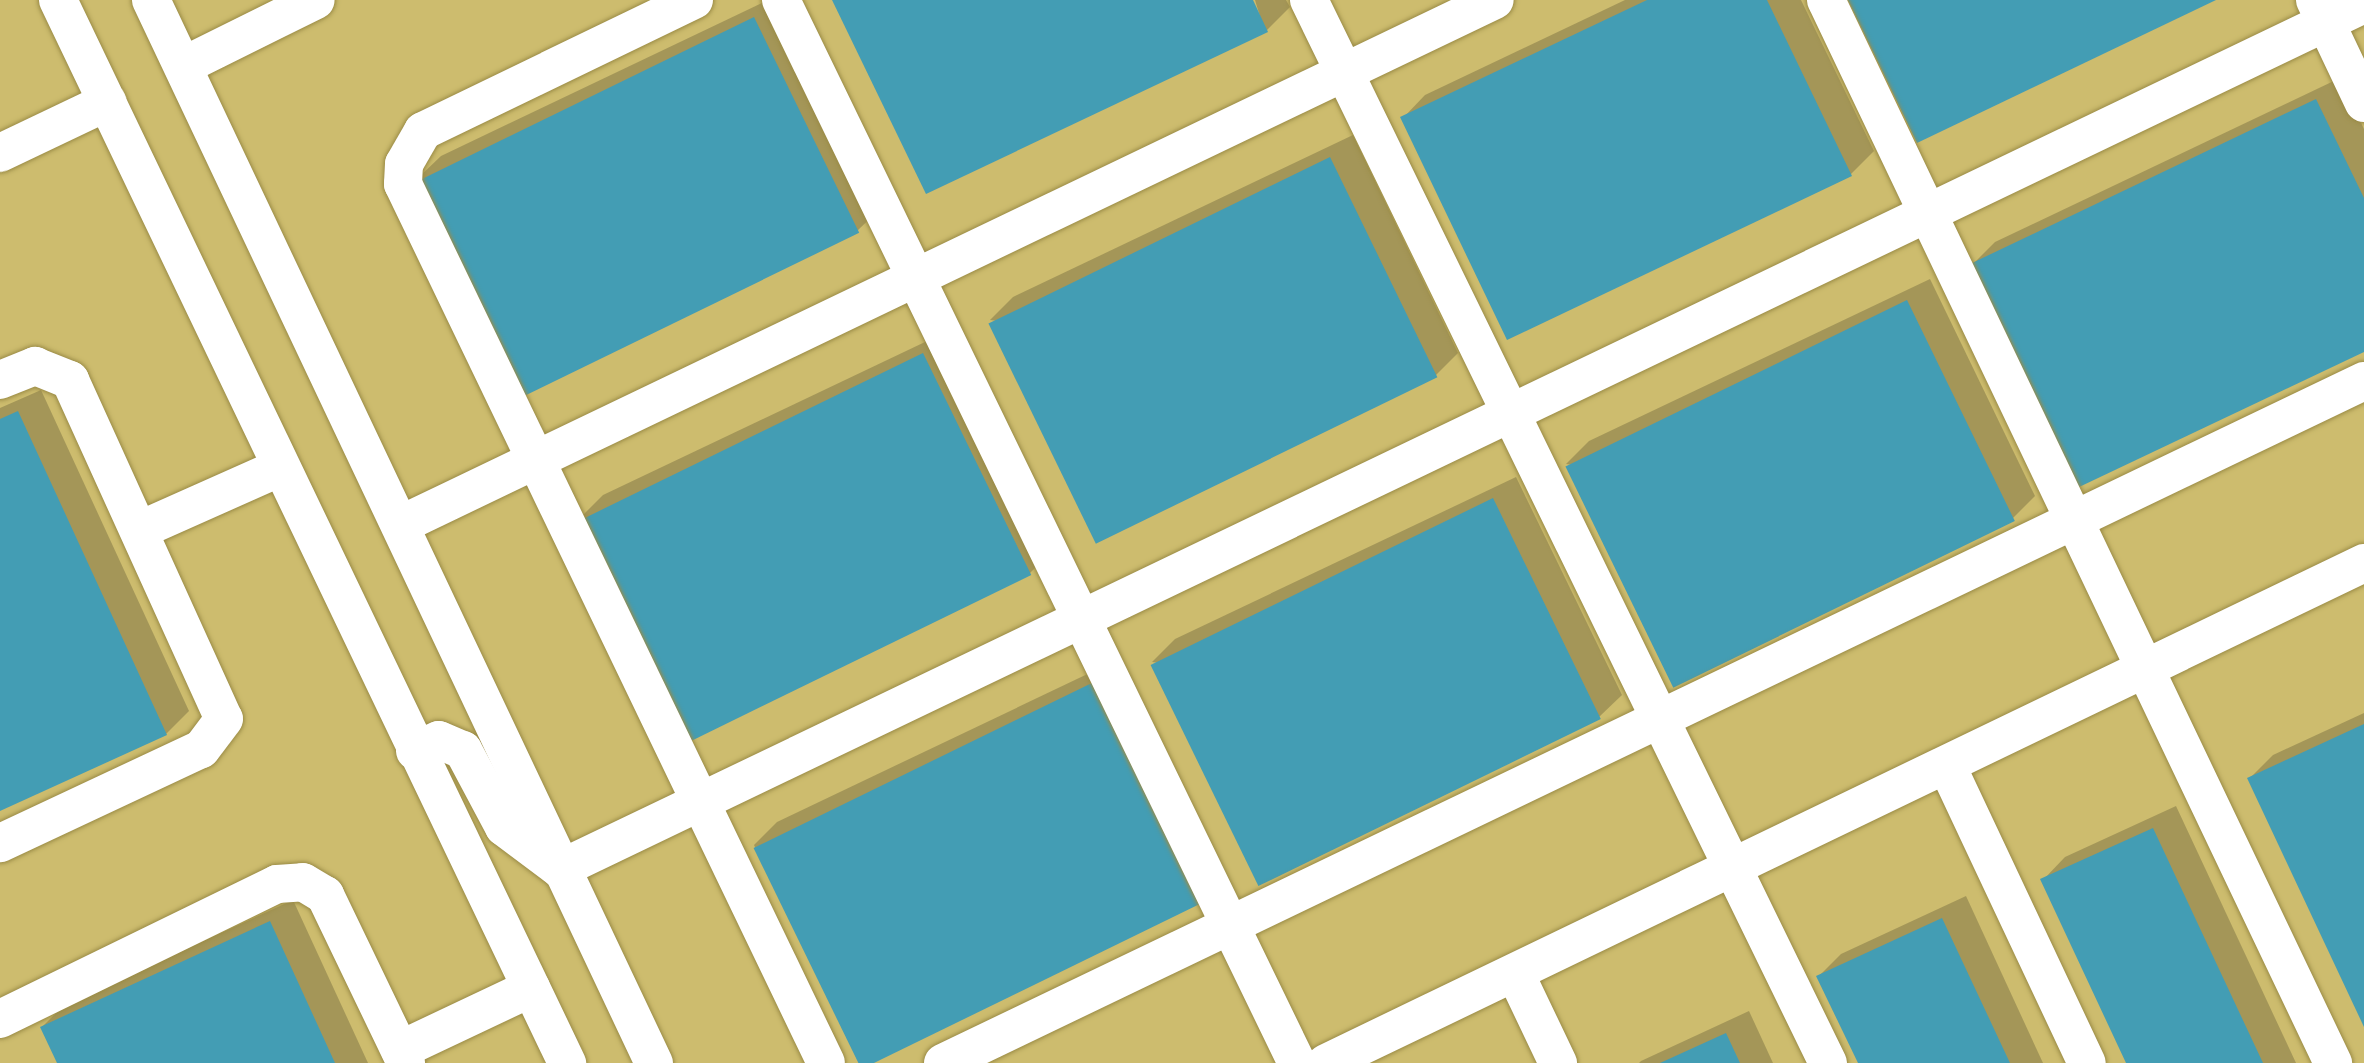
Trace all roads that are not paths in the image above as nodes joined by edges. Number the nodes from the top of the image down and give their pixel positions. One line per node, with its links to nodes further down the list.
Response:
1 (58, 0): 13 (street)
2 (151, 0): 11 (street)
3 (316, 0): 11 (street)
4 (694, 0): 21 (street)
5 (781, 0): 17 (street)
6 (1309, 0): 12 (street)
7 (1495, 0): 12 (street)
8 (1826, 0): 16 (street)
9 (2364, 4): 10 (street)
10 (2320, 11): 14 (street); 16 (street)
11 (183, 66): 24 (street)
12 (1344, 72): 17 (street); 20 (street)
13 (107, 102): 15 (street); 22 (street)
14 (2364, 103)
15 (0, 153)
16 (1929, 213): 20 (street); 23 (street)
17 (913, 279): 21 (street); 27 (street)
18 (0, 380): 25 (street)
19 (2364, 381): 23 (street)
20 (1509, 414): 27 (street); 29 (street)
21 (534, 460): 24 (street); 32 (street)
22 (279, 468): 25 (street); 30 (street)
23 (2077, 519): 28 (street); 29 (street)
24 (400, 525): 35 (street)
25 (142, 529): 33 (street)
26 (2363, 566): 28 (street)
27 (1078, 621): 32 (street); 36 (street)
28 (2149, 669): 31 (street); 50 (street)
29 (1657, 720): 34 (street); 36 (street)
30 (415, 751): 35 (street); 38 (street)
31 (1947, 766): 34 (street); 49 (street)
32 (701, 802): 35 (street); 43 (street)
33 (0, 843)
34 (1736, 867): 37 (street); 48 (street)
35 (560, 869): 42 (street)
36 (1227, 926): 44 (street); 45 (street)
37 (1515, 973): 46 (street); 47 (street)
38 (531, 988): 40 (street); 41 (street)
39 (0, 1019): 40 (street)
40 (403, 1057)
41 (567, 1063)
42 (654, 1063)
43 (826, 1063)
44 (943, 1063)
45 (1297, 1063)
46 (1326, 1063)
47 (1558, 1063)
48 (1828, 1063)
49 (2087, 1063)
50 (2333, 1063)

